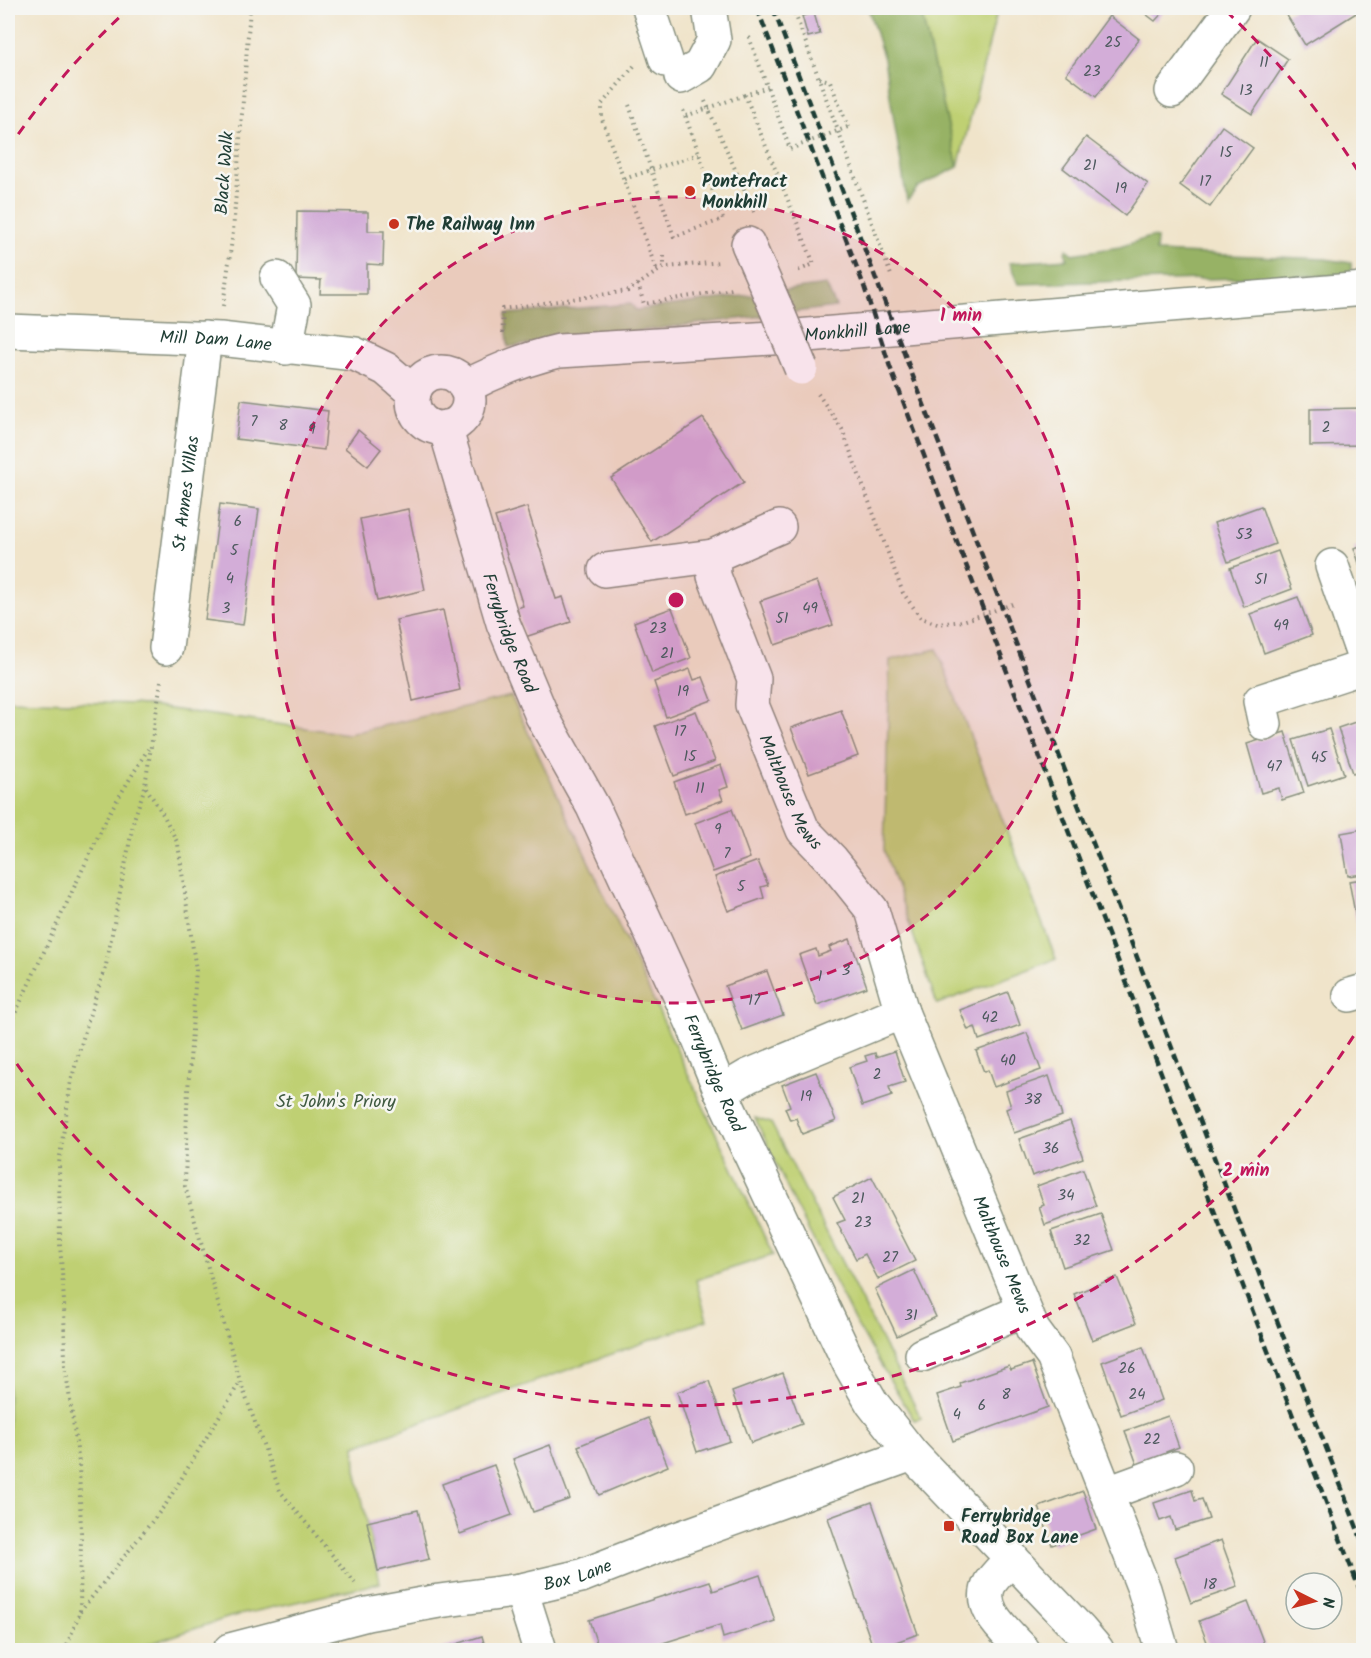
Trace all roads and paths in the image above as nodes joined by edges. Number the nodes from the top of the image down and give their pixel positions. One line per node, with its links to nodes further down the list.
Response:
1 (250, 8): 26 (path, Black Walk)
2 (649, 8): 7 (street)
3 (709, 8): 7 (street)
4 (792, 8): 8 (path)
5 (1233, 8): 9 (street)
6 (745, 27): 8 (path, bridge)
7 (672, 75): 12 (path); 13 (path); 16 (path)
8 (819, 78): 22 (path)
9 (1172, 91)
10 (745, 95): 12 (path)
11 (629, 105): 15 (path)
12 (708, 108): 13 (path); 17 (path)
13 (686, 116): 14 (path)
14 (699, 154): 15 (path); 15 (path)
15 (651, 170): 16 (path)
16 (624, 179): 20 (path)
17 (752, 239): 19 (path); 28 (street, bridge)
18 (664, 255): 19 (path)
19 (664, 267): 20 (path)
20 (656, 270): 24 (path)
21 (277, 278): 27 (street)
22 (892, 278)
23 (1364, 290): 29 (street, Monkhill Lane)
24 (502, 309)
25 (8, 331): 26 (street, Mill Dam Lane)
26 (212, 339): 27 (street, Mill Dam Lane); 37 (street, St Annes Villas)
27 (286, 348): 30 (street, Mill Dam Lane)
28 (801, 368): 36 (path)
29 (465, 387): 30 (street); 31 (street)
30 (414, 393): 31 (street)
31 (446, 427): 44 (street, Ferrybridge Road)
32 (779, 527): 33 (street)
33 (712, 556): 35 (street); 42 (street, Malthouse Mews)
34 (1332, 566): 38 (street)
35 (605, 570)
36 (1016, 603)
37 (166, 648): 40 (path)
38 (1357, 666): 39 (street)
39 (1265, 724)
40 (150, 746): 41 (path); 43 (path)
41 (145, 786): 47 (path); 53 (path)
42 (902, 1012): 44 (street); 45 (street, Malthouse Mews)
43 (8, 1035)
44 (721, 1092): 48 (street, Ferrybridge Road)
45 (1024, 1310): 46 (street); 50 (street, Malthouse Mews)
46 (922, 1355)
47 (240, 1381): 53 (path); 54 (path)
48 (912, 1454): 51 (street, Ferrybridge Road); 52 (street, Box Lane)
49 (1176, 1468): 50 (street)
50 (1108, 1493): 60 (street, Malthouse Mews)
51 (1012, 1558): 58 (street); 59 (street, Ferrybridge Road)
52 (521, 1590): 54 (street, Box Lane); 57 (street)
53 (80, 1612): 55 (path)
54 (368, 1614): 56 (street, Box Lane)
55 (65, 1650)
56 (230, 1650)
57 (540, 1650)
58 (1023, 1650)
59 (1097, 1650)
60 (1162, 1650)

